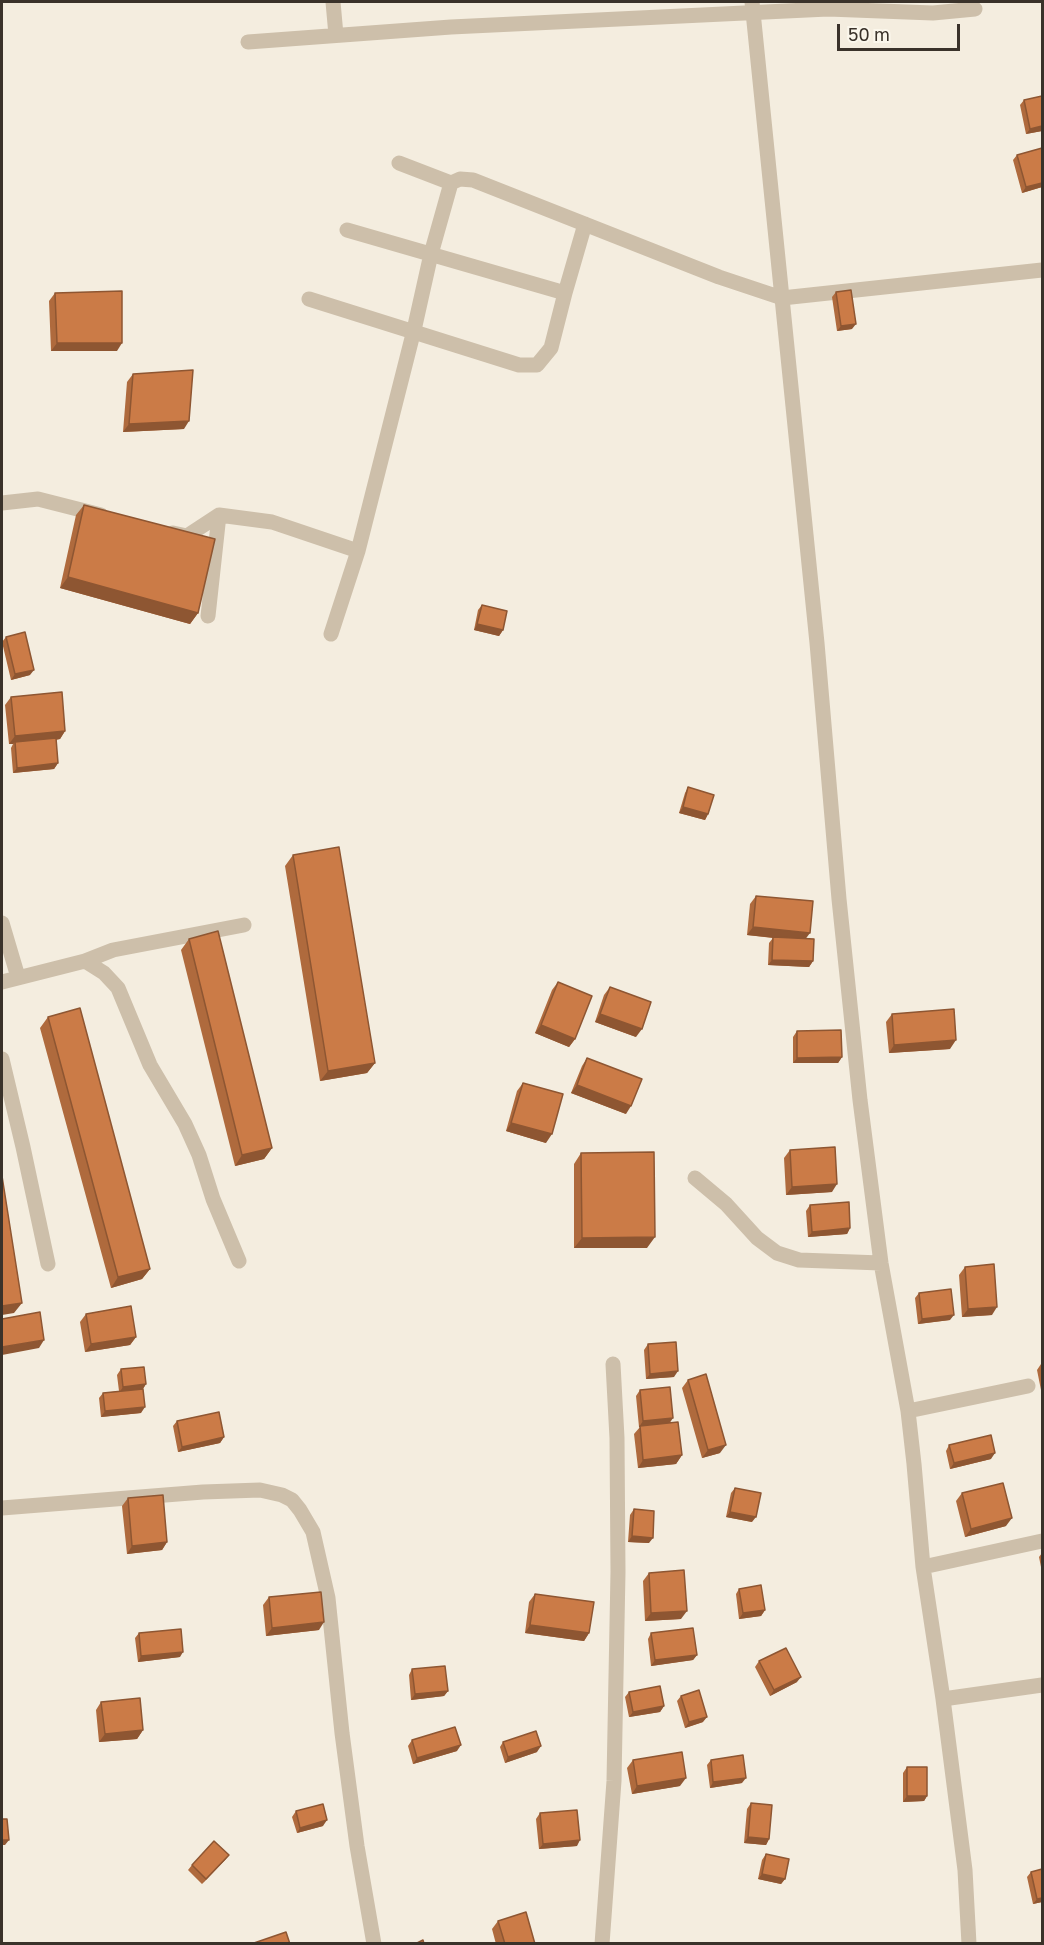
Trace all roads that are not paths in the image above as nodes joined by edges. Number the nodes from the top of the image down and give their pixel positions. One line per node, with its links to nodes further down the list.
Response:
1 (333, 2): 4 (street)
2 (752, 7): 3 (street); 4 (street); 13 (street)
3 (975, 9)
4 (336, 35): 5 (street)
5 (248, 42)
6 (399, 163): 7 (street)
7 (451, 183): 8 (street); 10 (street)
8 (585, 224): 12 (street); 13 (street)
9 (347, 230): 10 (street)
10 (431, 254): 12 (street); 15 (street)
11 (1042, 270): 13 (street)
12 (565, 292): 15 (street)
13 (782, 298): 31 (street)
14 (309, 299): 15 (street)
15 (414, 330): 20 (street)
16 (2, 503): 18 (street)
17 (219, 516): 19 (street); 20 (street); 21 (street)
18 (118, 519)
19 (164, 530)
20 (358, 550): 22 (street)
21 (207, 615)
22 (332, 634)
23 (2, 923): 26 (street)
24 (244, 925): 25 (street)
25 (86, 961): 26 (street); 30 (street)
26 (18, 977): 27 (street)
27 (2, 982)
28 (2, 1059): 32 (street)
29 (695, 1178): 31 (street)
30 (239, 1261)
31 (881, 1263): 35 (street)
32 (48, 1264)
33 (613, 1364): 42 (street)
34 (1028, 1386): 35 (street)
35 (908, 1411): 38 (street)
36 (2, 1508): 41 (street)
37 (1042, 1541): 38 (street)
38 (923, 1567): 40 (street)
39 (1042, 1685): 40 (street)
40 (943, 1700): 43 (street)
41 (374, 1944)
42 (602, 1944)
43 (969, 1944)

